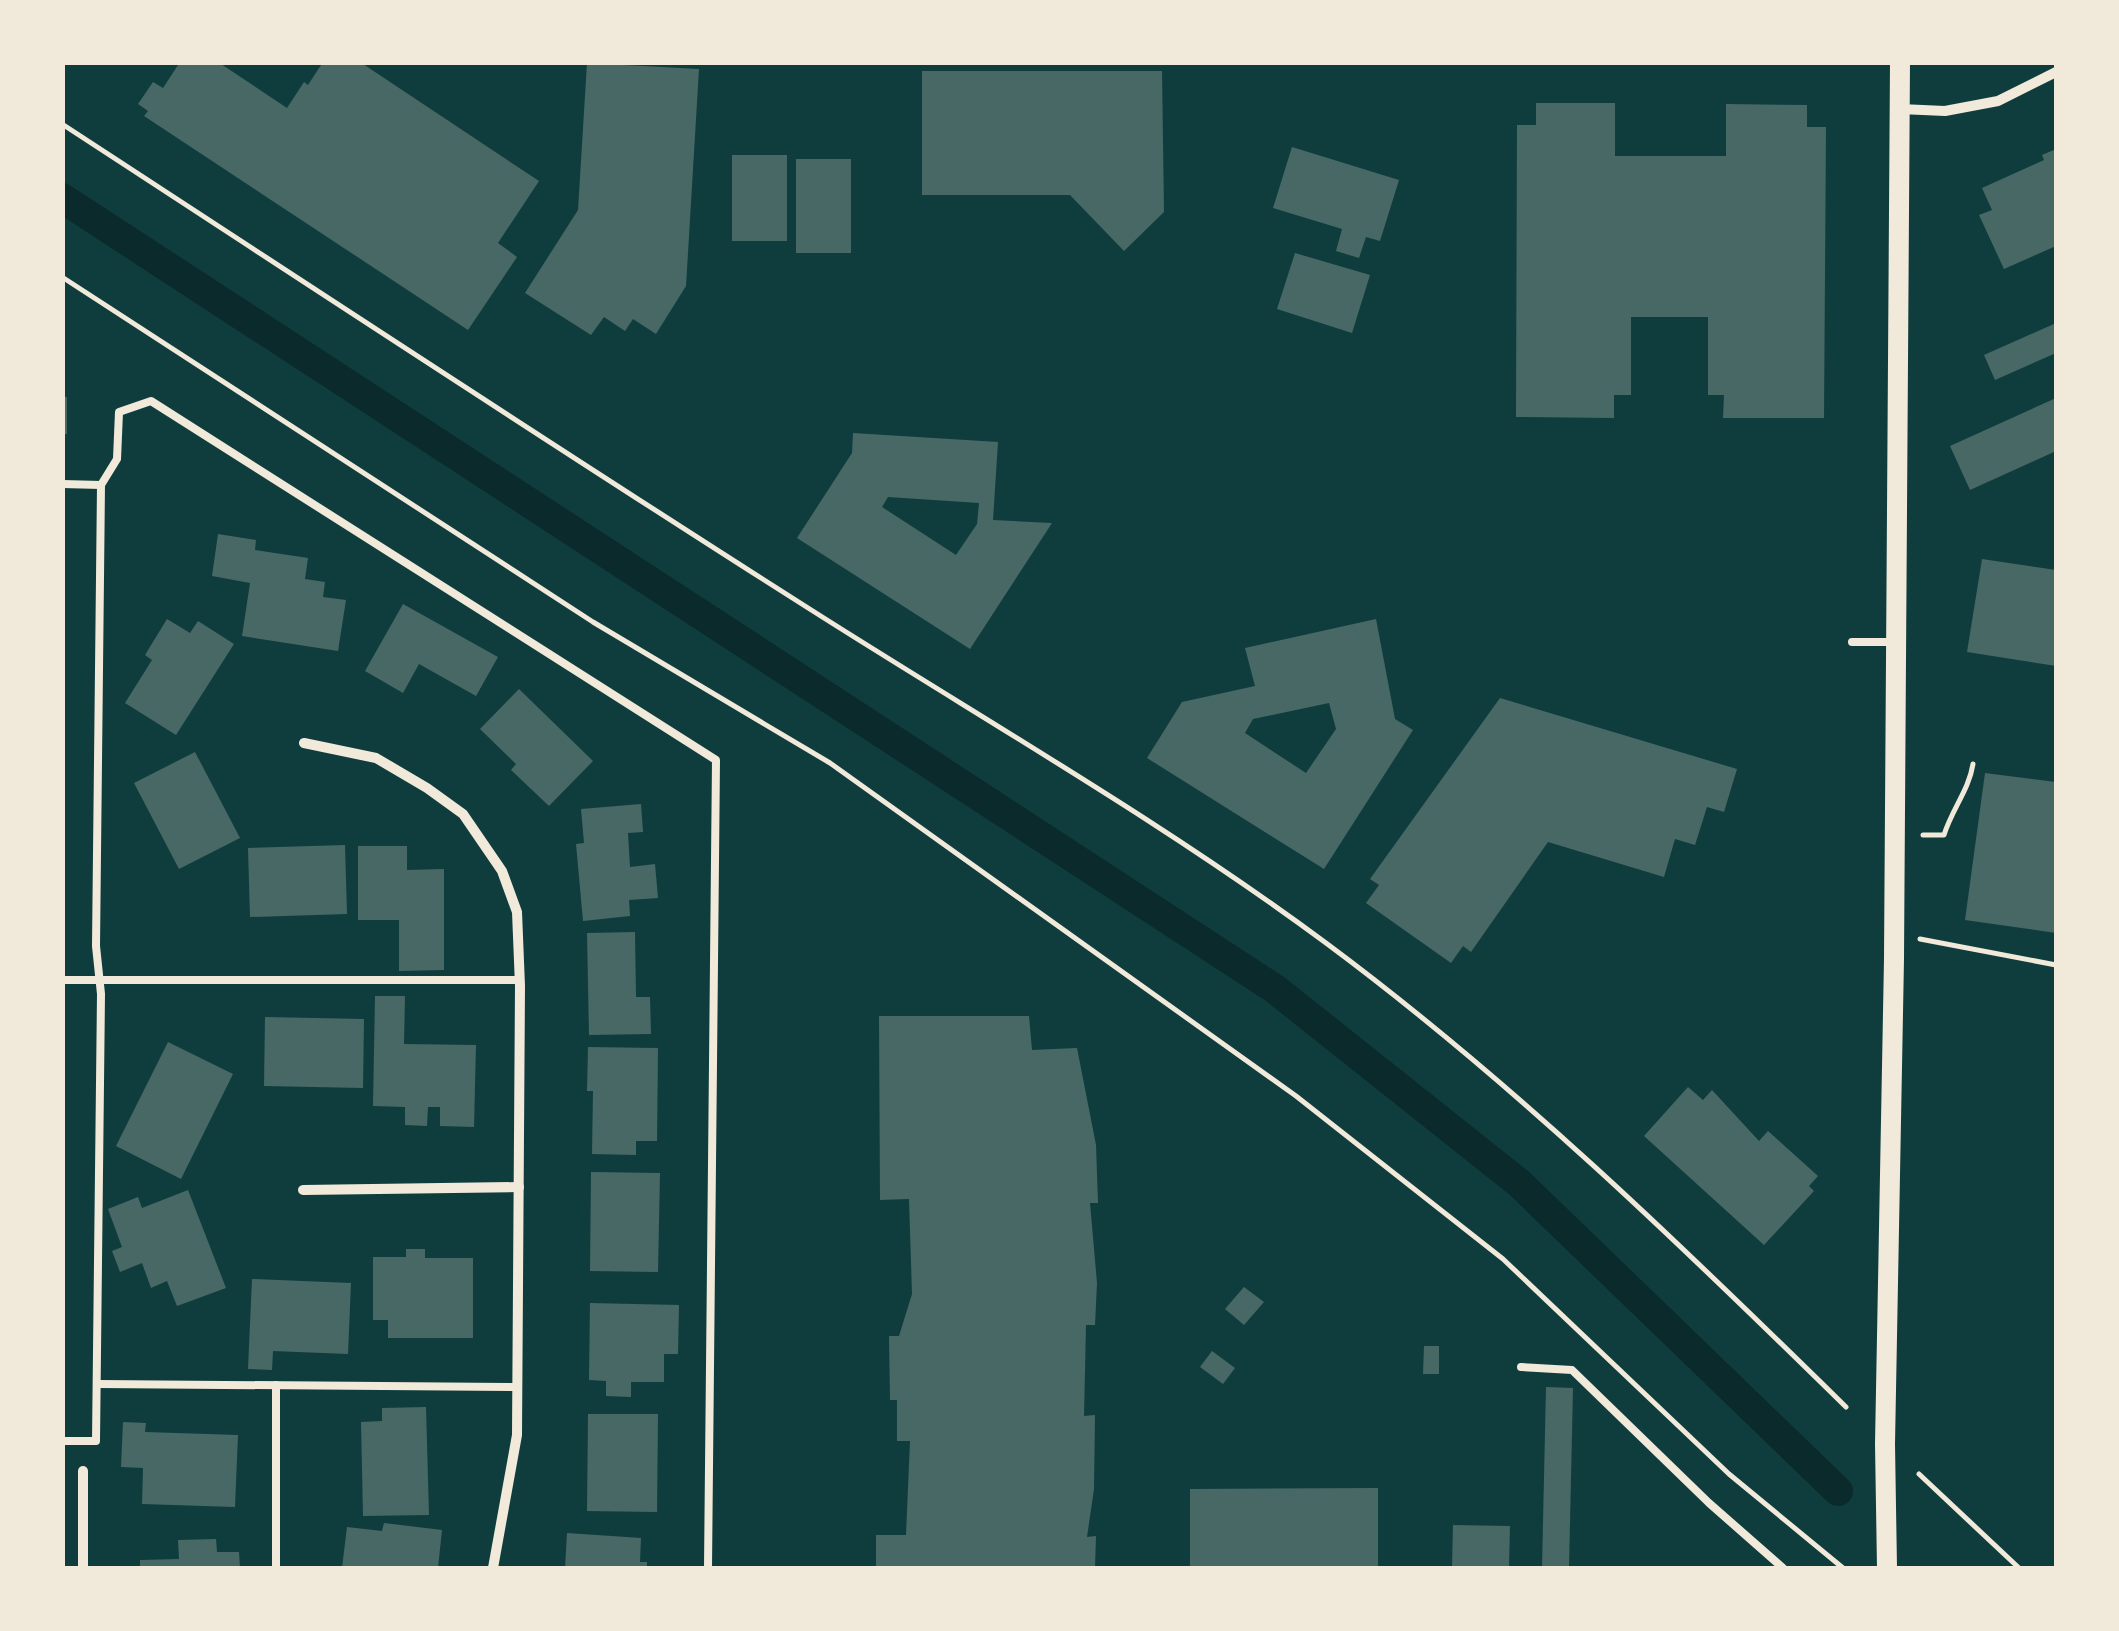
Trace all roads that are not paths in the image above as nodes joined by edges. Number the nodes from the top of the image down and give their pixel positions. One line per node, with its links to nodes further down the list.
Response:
1 (1900, 62): 3 (main road)
2 (2056, 72): 3 (street)
3 (1900, 109): 7 (main road)
4 (62, 484): 5 (lane)
5 (102, 485): 10 (lane); 23 (lane)
6 (1852, 642): 7 (lane)
7 (1896, 642): 25 (main road)
8 (304, 743): 11 (street)
9 (62, 980): 10 (lane)
10 (100, 980): 11 (lane); 15 (lane)
11 (520, 980): 12 (street)
12 (519, 1187): 13 (street); 17 (street)
13 (303, 1190)
14 (1521, 1366): 24 (lane)
15 (97, 1384): 16 (lane); 18 (lane)
16 (276, 1386): 17 (lane); 21 (lane)
17 (517, 1387): 22 (street)
18 (62, 1441)
19 (83, 1471): 20 (street)
20 (83, 1568)
21 (276, 1568)
22 (493, 1568)
23 (708, 1568)
24 (1783, 1568)
25 (1887, 1568)

